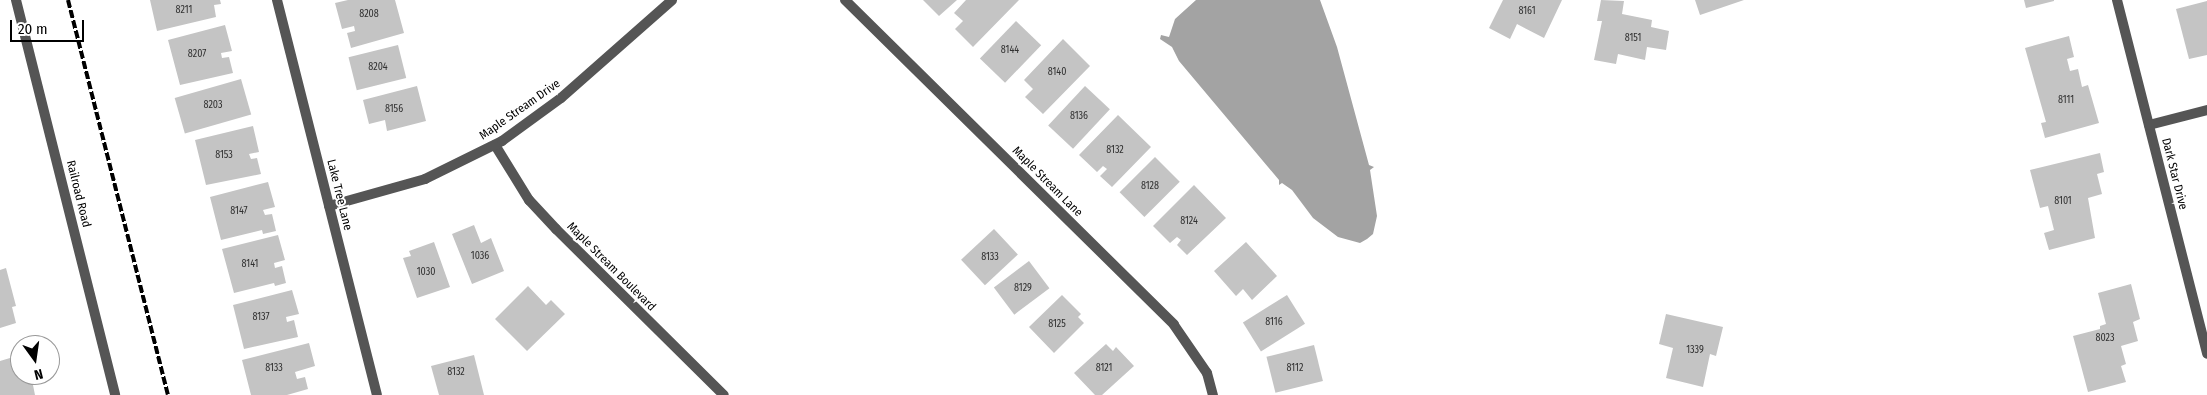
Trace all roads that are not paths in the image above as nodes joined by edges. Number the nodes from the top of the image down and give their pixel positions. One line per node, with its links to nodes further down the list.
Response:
1 (16, 0): 11 (street, Railroad Road)
2 (277, 0): 9 (street, Lake Tree Lane)
3 (672, 0): 8 (street, Maple Stream Drive)
4 (845, 0): 14 (street, Maple Stream Lane)
5 (2118, 0): 7 (street, Dark Star Drive)
6 (2207, 110): 7 (street)
7 (2149, 125): 10 (street, Dark Star Drive)
8 (496, 145): 9 (street, Maple Stream Drive); 13 (street, Maple Stream Boulevard)
9 (329, 206): 12 (street, Lake Tree Lane)
10 (2207, 354)
11 (114, 395)
12 (377, 395)
13 (724, 395)
14 (1213, 395)

